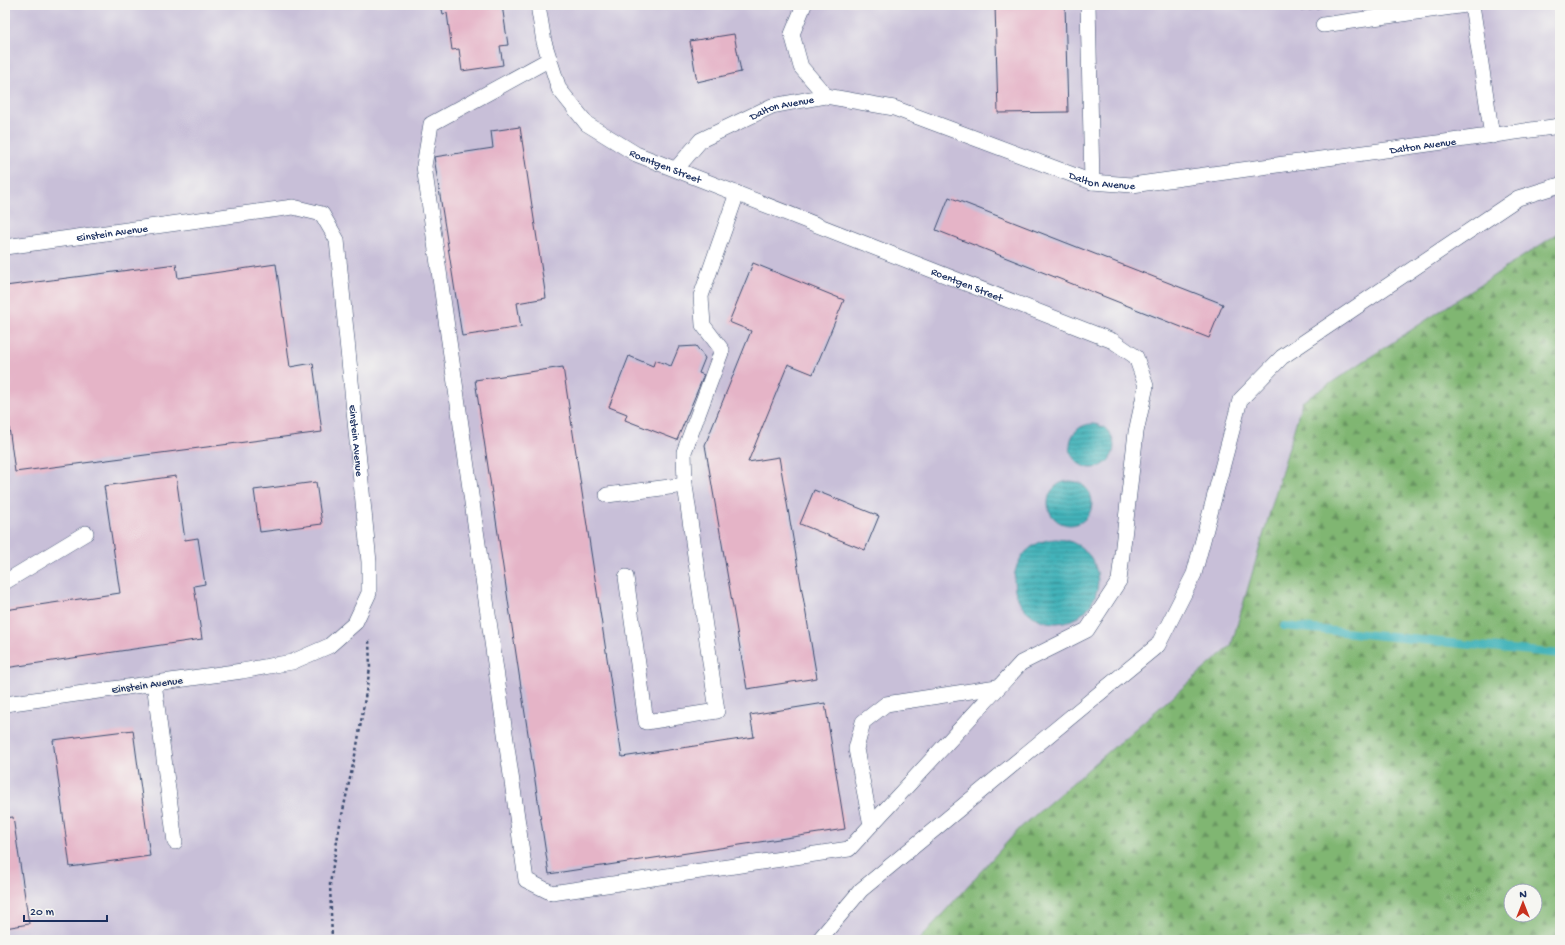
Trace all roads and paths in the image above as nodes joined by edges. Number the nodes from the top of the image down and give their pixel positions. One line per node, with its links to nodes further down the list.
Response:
1 (538, 5): 7 (lane, Roentgen Street)
2 (804, 5): 8 (lane)
3 (1088, 5): 12 (lane)
4 (1466, 5): 6 (lane)
5 (1472, 5): 10 (lane)
6 (1323, 25)
7 (550, 59): 11 (lane, Roentgen Street); 25 (lane)
8 (826, 96): 11 (lane, Dalton Avenue); 12 (lane, Dalton Avenue)
9 (1560, 126): 10 (lane, Dalton Avenue)
10 (1492, 136): 12 (lane, Dalton Avenue)
11 (676, 169): 14 (lane, Roentgen Street)
12 (1092, 182)
13 (1560, 185): 28 (lane)
14 (737, 193): 16 (lane); 23 (lane, Roentgen Street)
15 (5, 247): 22 (lane, Einstein Avenue)
16 (685, 485): 17 (lane); 19 (lane)
17 (607, 495)
18 (86, 533): 20 (lane)
19 (626, 577)
20 (5, 582)
21 (369, 638): 27 (path)
22 (154, 683): 24 (lane, Einstein Avenue); 26 (lane)
23 (997, 687): 25 (lane); 25 (lane)
24 (5, 704)
25 (871, 825)
26 (175, 842)
27 (332, 940)
28 (819, 940)

